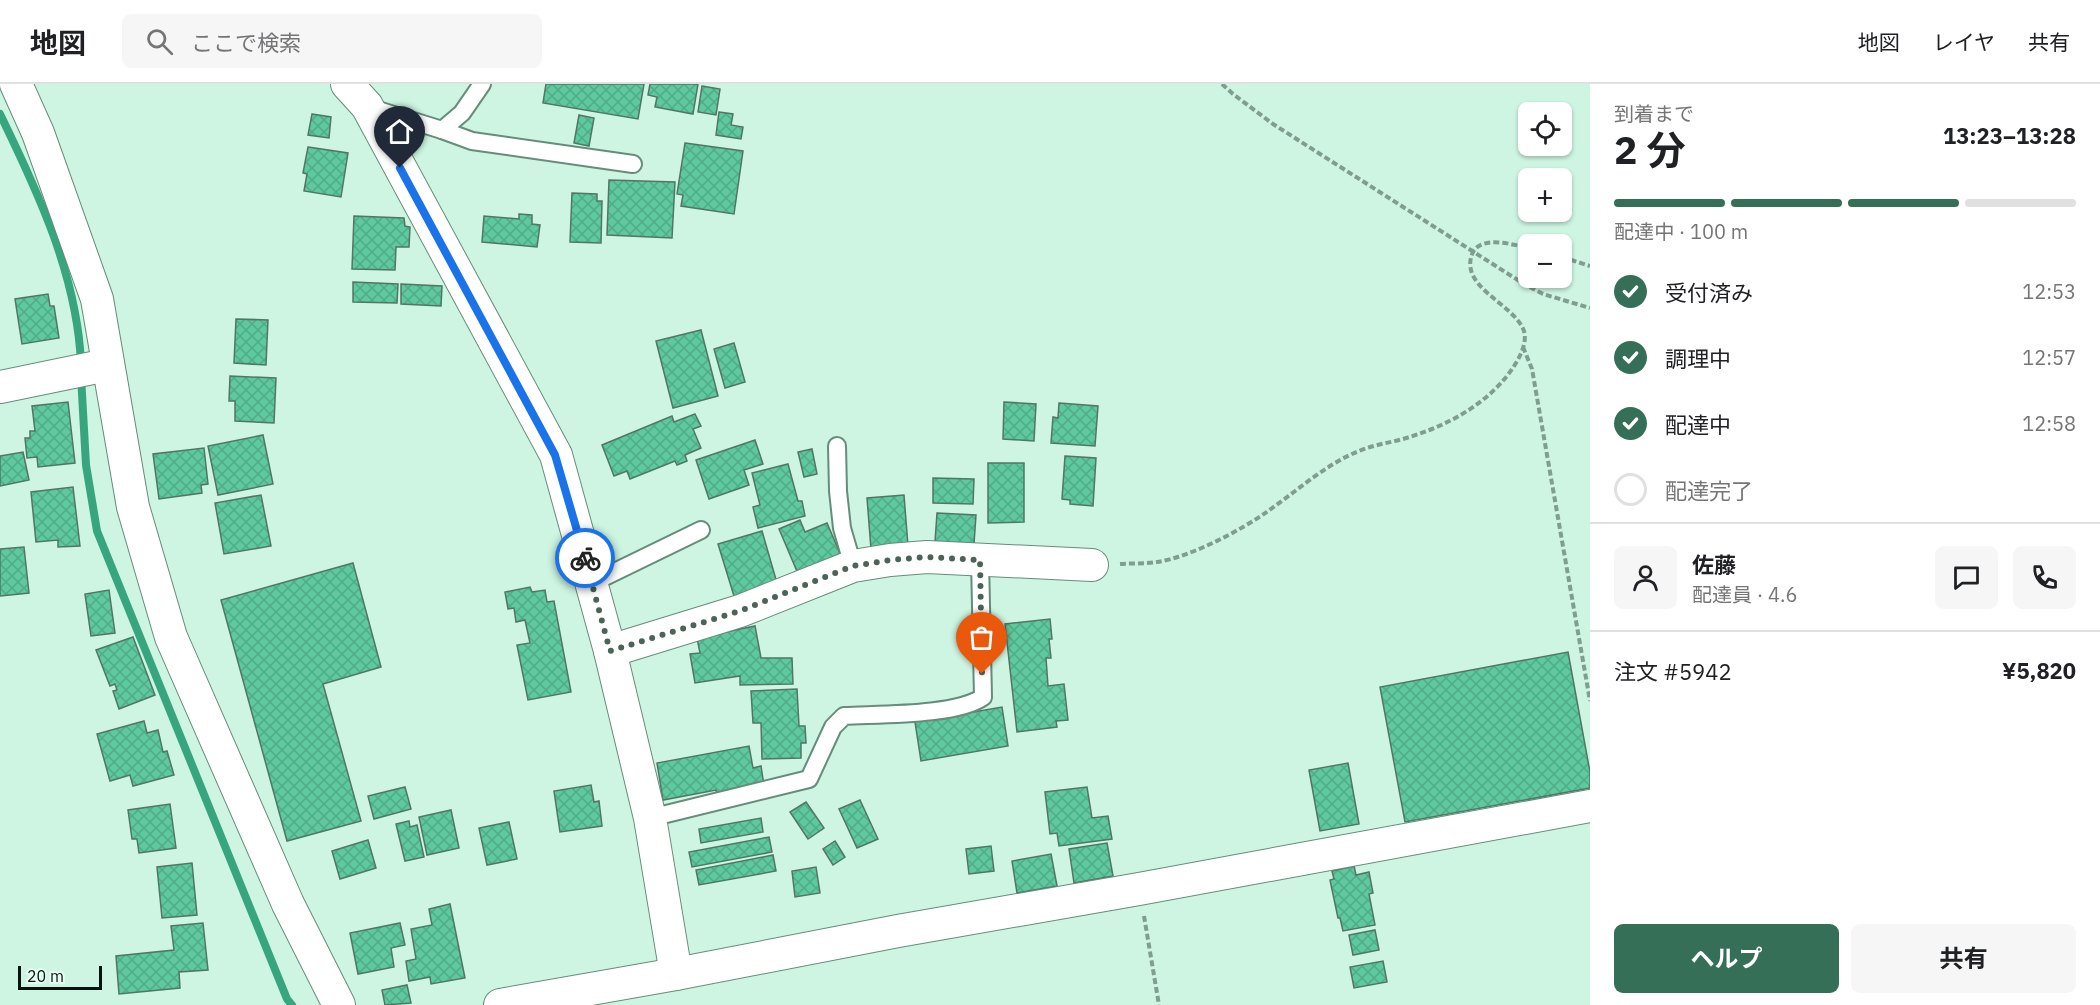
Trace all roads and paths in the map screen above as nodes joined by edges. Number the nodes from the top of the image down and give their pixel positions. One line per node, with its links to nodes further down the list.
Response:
1 (16, 84): 13 (street)
2 (482, 84): 5 (lane)
3 (1222, 84): 8 (path)
4 (357, 95): 5 (lane); 20 (street)
5 (442, 130): 6 (lane)
6 (633, 164)
7 (1518, 246): 8 (path)
8 (1474, 251): 11 (path); 12 (path)
9 (1572, 260): 10 (path)
10 (1590, 266)
11 (1590, 308)
12 (1524, 347): 18 (path); 22 (path)
13 (107, 365): 14 (street); 27 (street)
14 (0, 387)
15 (837, 446): 19 (lane)
16 (701, 530): 20 (lane)
17 (980, 560): 18 (street); 19 (street); 24 (lane)
18 (1092, 565)
19 (853, 566): 21 (street)
20 (592, 583): 21 (street)
21 (610, 651): 24 (street)
22 (1590, 701)
23 (1590, 807): 25 (street)
24 (650, 818): 26 (street)
25 (1139, 889): 26 (street); 29 (path)
26 (675, 974): 28 (street)
27 (339, 1005)
28 (500, 1005)
29 (1159, 1005)

